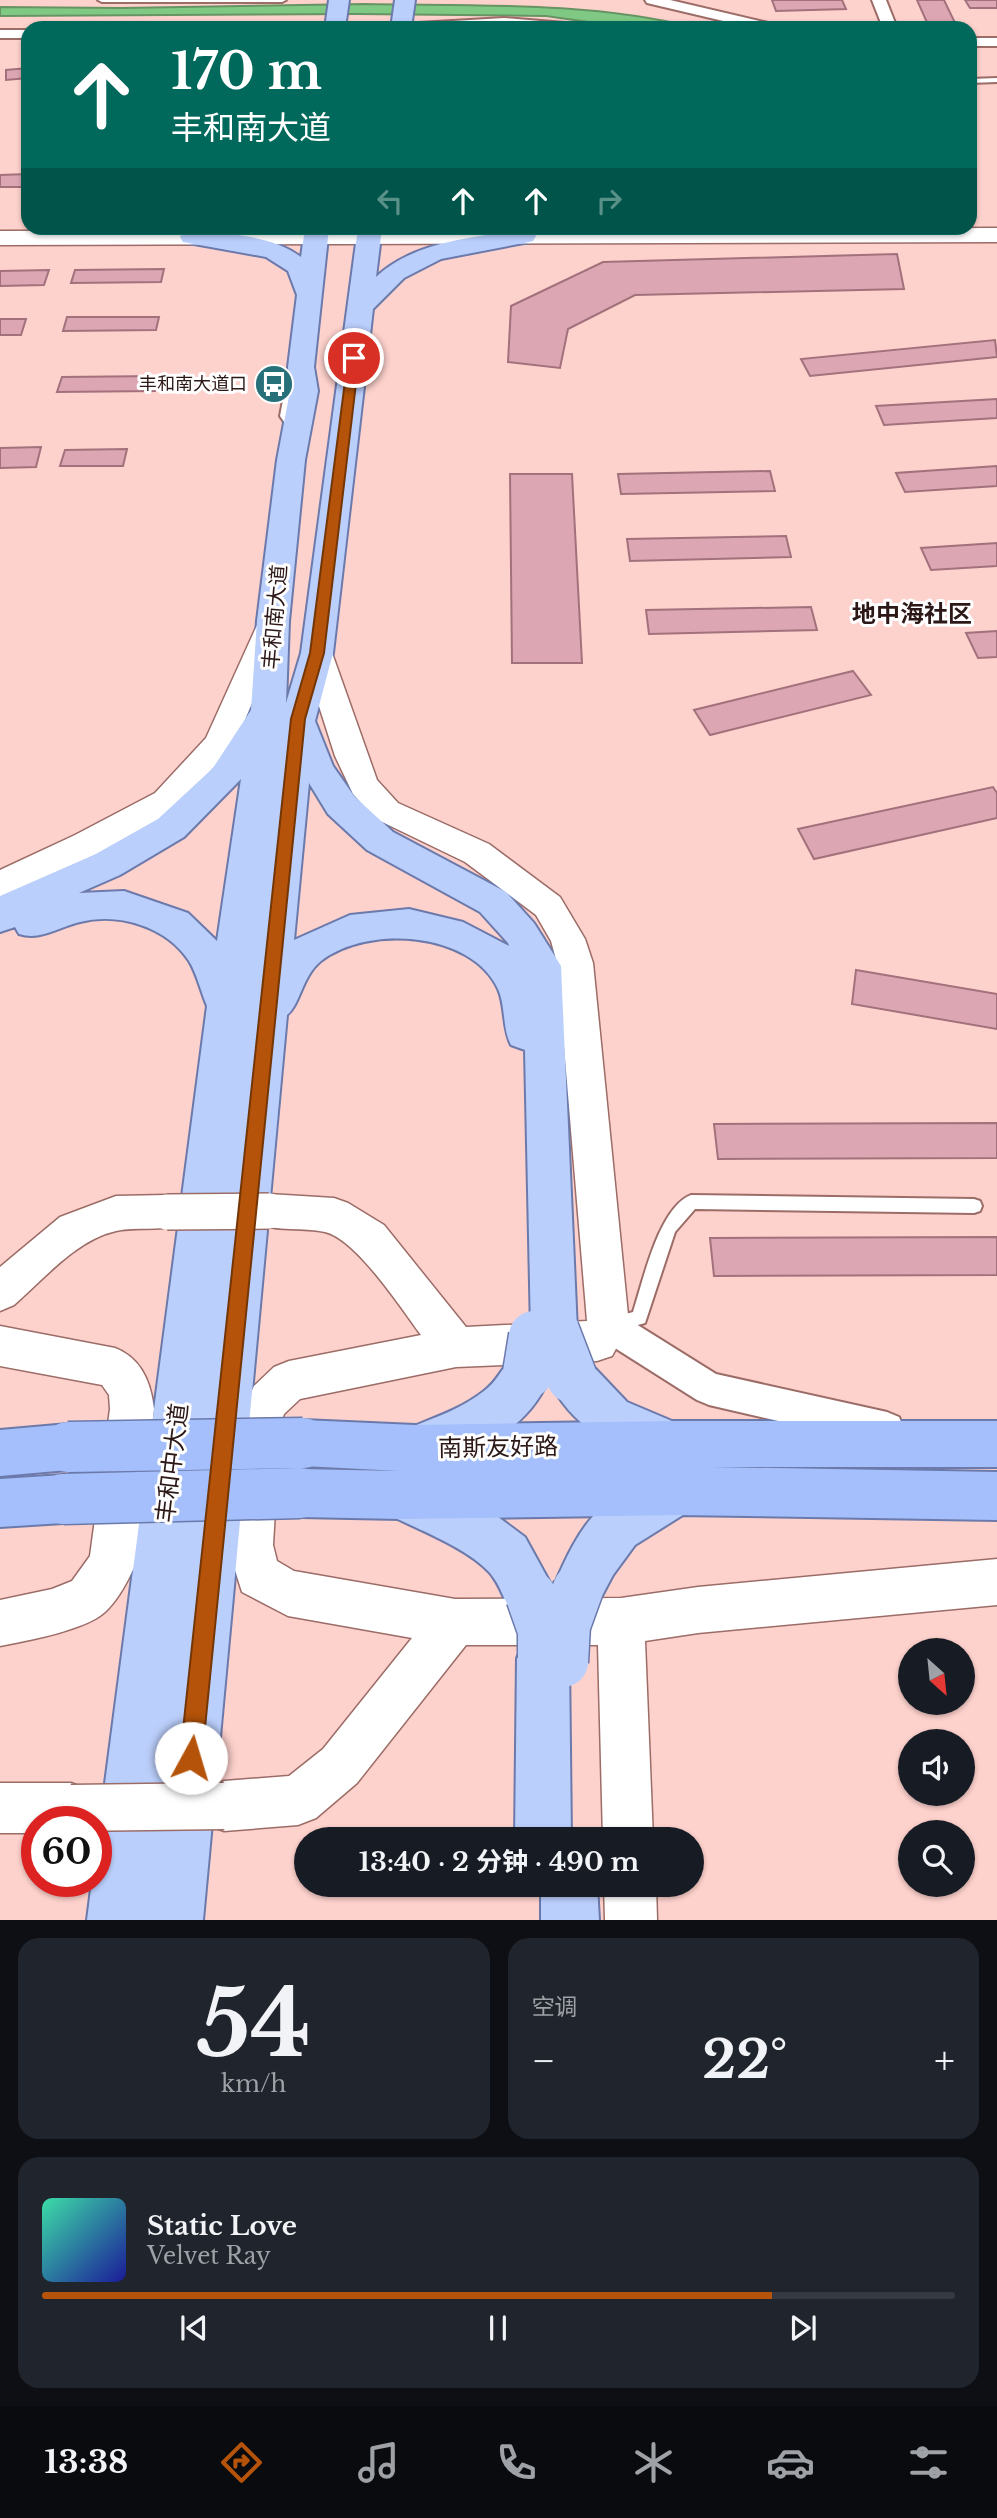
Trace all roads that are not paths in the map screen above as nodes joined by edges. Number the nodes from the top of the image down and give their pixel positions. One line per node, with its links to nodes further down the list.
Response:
1 (102, 0): 2 (lane)
2 (282, 0)
3 (653, 0): 7 (street)
4 (879, 0): 8 (street)
5 (403, 15): 6 (lane)
6 (516, 21)
7 (742, 21)
8 (887, 21)
9 (0, 34): 10 (street)
10 (21, 34)
11 (977, 42): 12 (street)
12 (997, 42)
13 (977, 80): 14 (lane)
14 (997, 80)
15 (242, 235): 22 (street)
16 (316, 235): 23 (main road, 丰和南大道)
17 (370, 235): 24 (main road, 丰和南大道)
18 (486, 235): 20 (street)
19 (997, 235): 20 (street)
20 (524, 236): 24 (main road)
21 (0, 237): 22 (street)
22 (192, 237): 23 (main road)
23 (309, 295): 25 (main road, 丰和南大道)
24 (360, 307): 26 (main road, 丰和南大道)
25 (273, 621): 27 (main road, 丰和南大道); 28 (street)
26 (317, 653): 27 (main road, 丰和南大道); 34 (street)
27 (283, 712): 29 (main road); 31 (main road, 丰和南大道); 31 (main road, 丰和南大道); 37 (main road)
28 (0, 884)
29 (0, 918)
30 (0, 944): 31 (main road)
31 (247, 1017): 37 (main road); 60 (main road, 丰和中大道); 61 (main road)
32 (974, 1206): 34 (lane)
33 (0, 1292): 36 (street, bridge)
34 (608, 1325): 36 (street); 39 (street)
35 (0, 1346): 51 (street)
36 (456, 1348): 50 (street)
37 (547, 1355): 38 (main road); 41 (main road)
38 (674, 1444): 39 (highway, 南斯友好路); 41 (highway, 南斯友好路)
39 (951, 1444): 40 (highway, 南斯友好路)
40 (997, 1444)
41 (415, 1448): 42 (highway, 南斯友好路, bridge)
42 (0, 1453)
43 (677, 1491): 44 (highway); 45 (highway); 48 (main road)
44 (400, 1496): 46 (highway, bridge); 48 (main road)
45 (997, 1496)
46 (0, 1503)
47 (997, 1582): 49 (street)
48 (554, 1593): 52 (main road, bridge)
49 (621, 1621): 50 (street); 56 (street)
50 (455, 1622): 53 (street, bridge)
51 (0, 1623)
52 (553, 1660): 54 (main road); 55 (main road)
53 (0, 1808)
54 (544, 1827)
55 (567, 1827)
56 (628, 1827)
57 (543, 1897): 62 (main road)
58 (569, 1897): 63 (main road)
59 (630, 1897): 64 (street)
60 (116, 1920)
61 (174, 1920)
62 (543, 1920)
63 (569, 1920)
64 (631, 1920)

